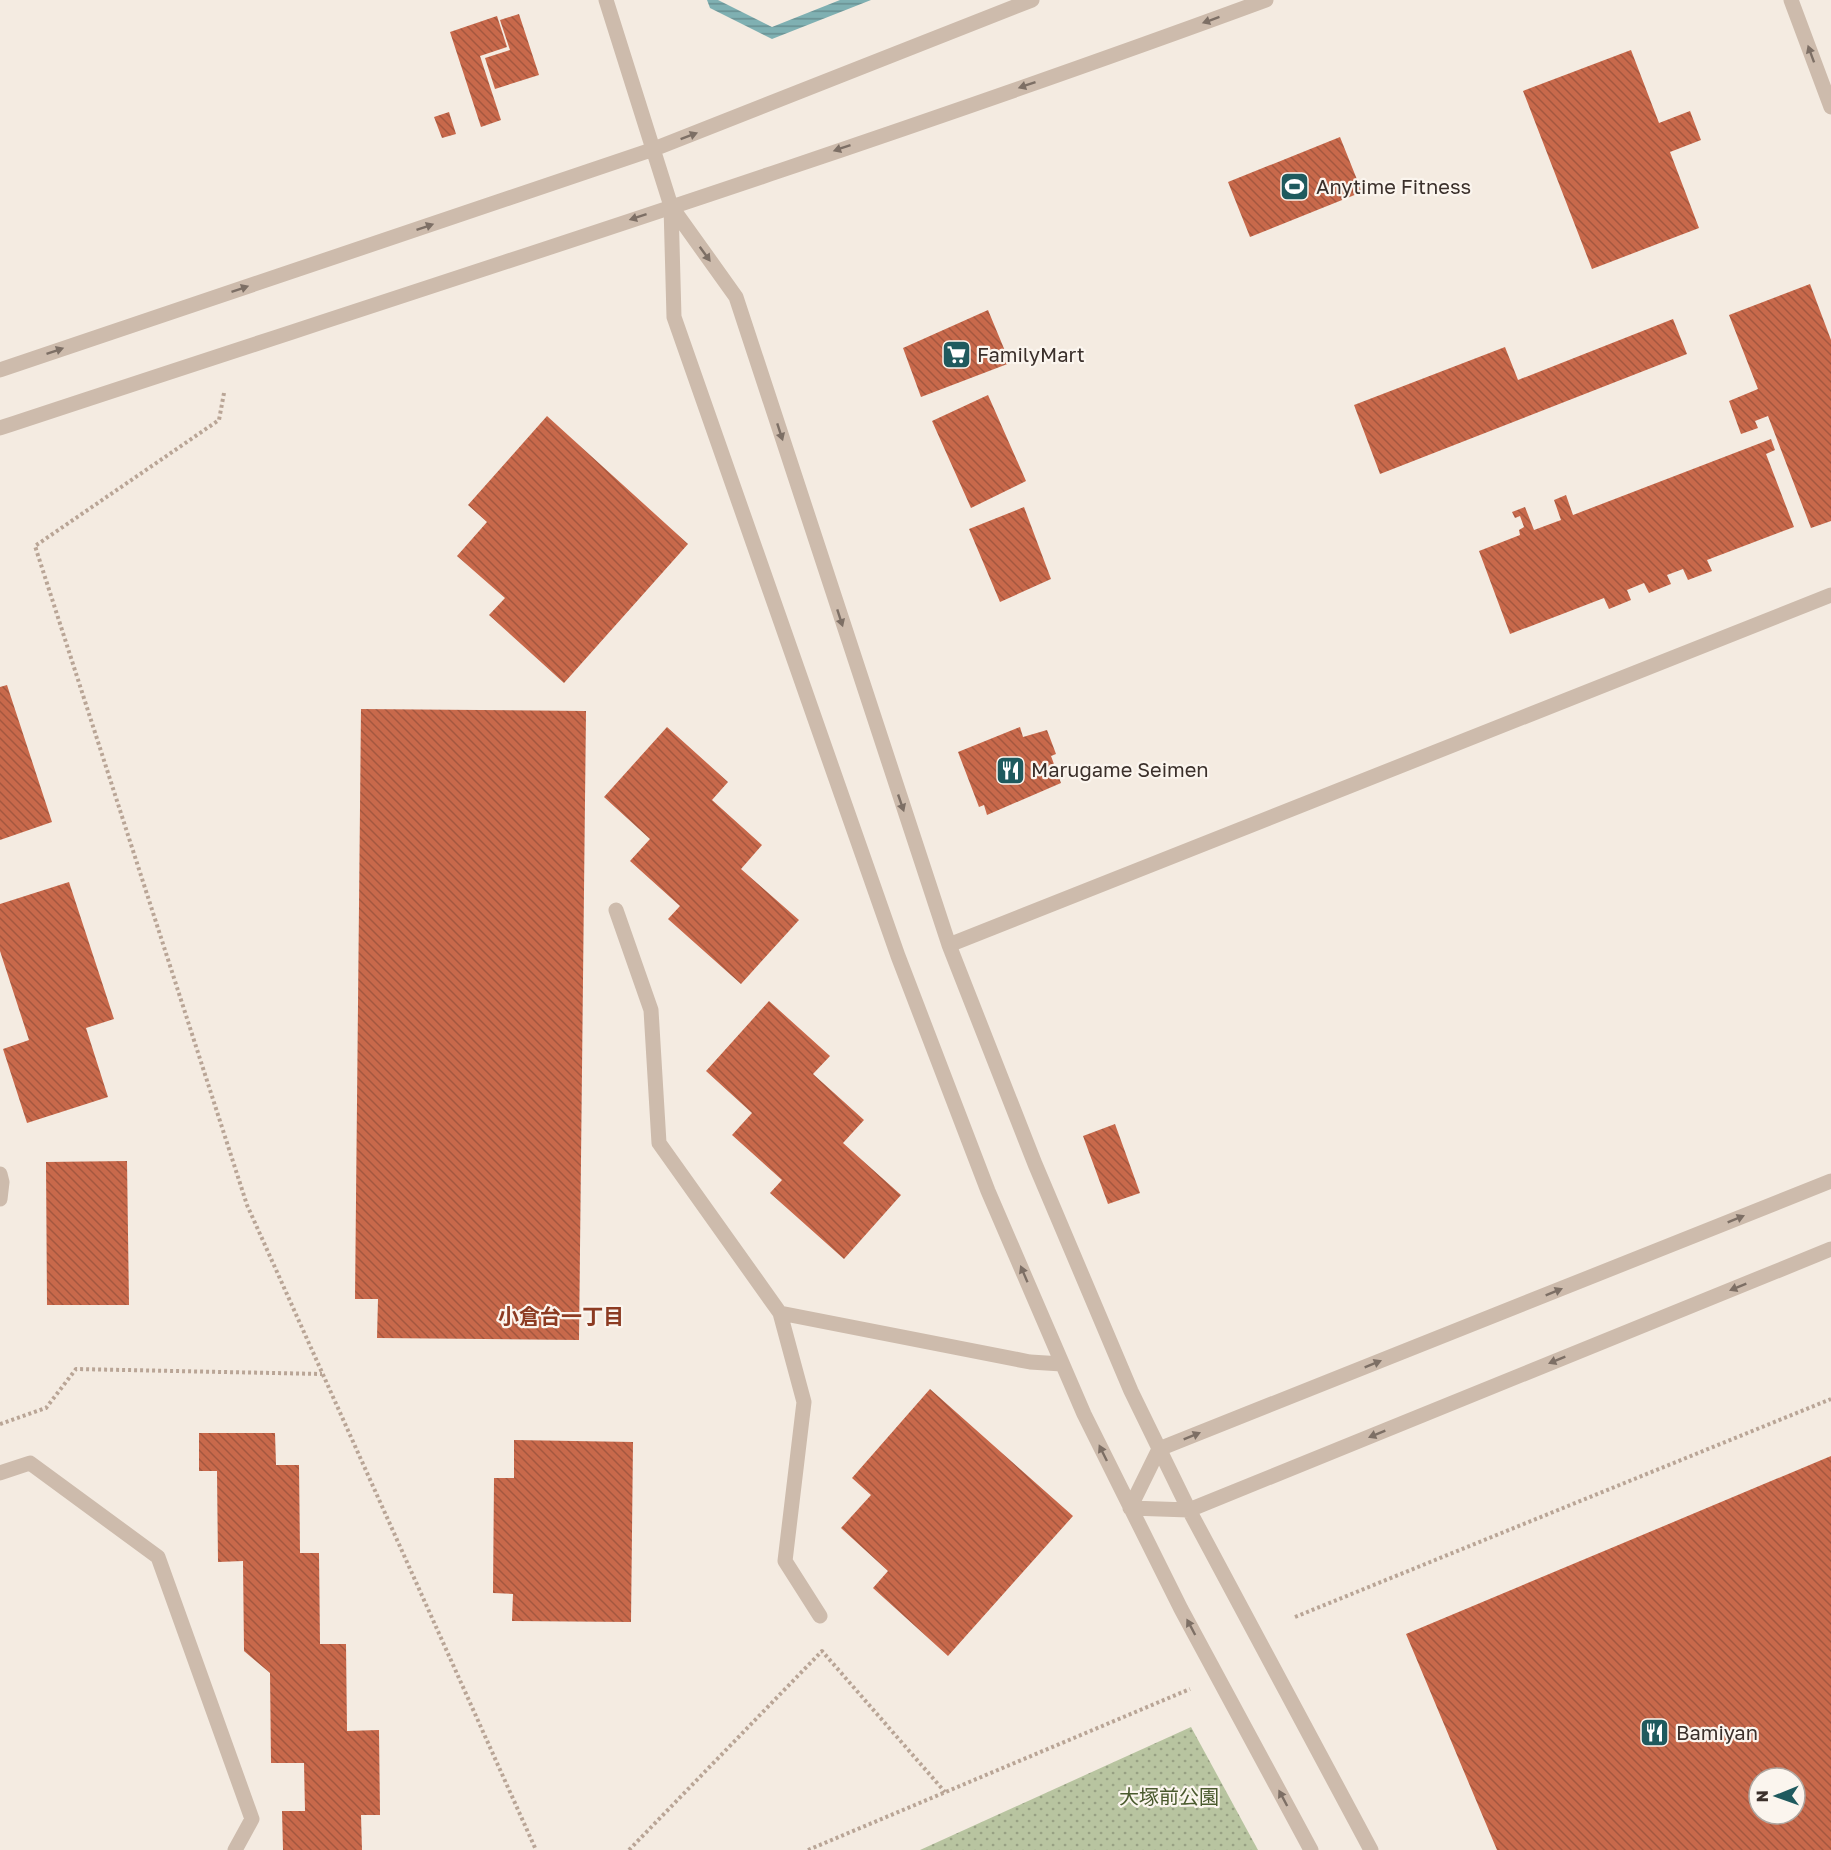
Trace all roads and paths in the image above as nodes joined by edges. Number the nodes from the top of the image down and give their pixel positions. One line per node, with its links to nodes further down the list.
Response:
1 (606, 0): 6 (street)
2 (1032, 0): 6 (street, one-way to 2)
3 (1266, 0): 7 (street, one-way to 7)
4 (1791, 0): 5 (street, one-way to 4)
5 (1831, 107)
6 (654, 149): 7 (street); 8 (street, one-way to 6)
7 (671, 206): 10 (street, one-way to 10); 13 (street, one-way to 13); 19 (street, one-way to 7)
8 (0, 370)
9 (224, 393): 20 (path)
10 (0, 428)
11 (1831, 595): 13 (street)
12 (616, 910): 18 (street)
13 (949, 945): 23 (street)
14 (0, 1174): 16 (street)
15 (1831, 1181): 23 (street, one-way to 15)
16 (0, 1200)
17 (1831, 1249): 26 (street, one-way to 26)
18 (780, 1313): 19 (street); 27 (street)
19 (1062, 1364): 25 (street, one-way to 19)
20 (323, 1374): 22 (path); 32 (path)
21 (1831, 1399): 28 (path)
22 (0, 1424)
23 (1160, 1449): 25 (street); 26 (street)
24 (0, 1473): 31 (street)
25 (1130, 1508): 26 (street); 35 (street, one-way to 25)
26 (1190, 1509): 36 (street)
27 (820, 1616)
28 (1295, 1617)
29 (1190, 1689): 30 (path)
30 (945, 1792): 33 (path); 34 (path)
31 (235, 1850)
32 (536, 1850)
33 (629, 1850)
34 (808, 1850)
35 (1311, 1850)
36 (1371, 1850)

